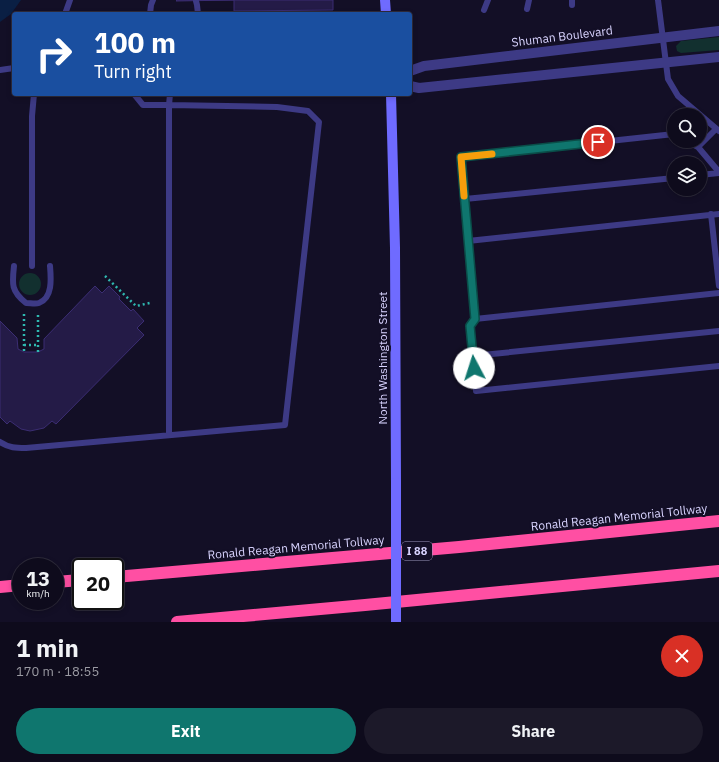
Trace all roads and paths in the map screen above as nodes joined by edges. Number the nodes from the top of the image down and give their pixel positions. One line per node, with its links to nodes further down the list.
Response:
1 (70, 0): 10 (lane)
2 (153, 0): 11 (lane)
3 (385, 0): 13 (main road)
4 (488, 0): 9 (lane)
5 (529, 0): 8 (lane)
6 (658, 0): 15 (lane)
7 (196, 1): 12 (lane)
8 (527, 9)
9 (484, 10)
10 (66, 12)
11 (150, 12)
12 (198, 12)
13 (386, 12)
14 (719, 31): 15 (street, Shuman Boulevard)
15 (662, 37): 17 (lane); 20 (street, Shuman Boulevard)
16 (719, 56): 17 (street)
17 (665, 62): 21 (street); 27 (lane)
18 (12, 68): 19 (lane)
19 (0, 70)
20 (412, 70)
21 (412, 86)
22 (34, 96): 39 (lane)
23 (136, 96): 26 (lane)
24 (170, 96): 26 (lane)
25 (391, 96): 63 (main road, North Washington Street, bridge)
26 (169, 105): 55 (lane); 55 (lane)
27 (718, 130): 29 (lane)
28 (667, 135): 34 (lane)
29 (707, 139)
30 (699, 148): 31 (lane)
31 (719, 172): 32 (lane)
32 (707, 174)
33 (667, 179): 34 (lane)
34 (465, 199): 37 (lane)
35 (711, 214): 36 (lane); 37 (lane); 42 (lane)
36 (719, 214)
37 (468, 241): 47 (lane)
38 (14, 266): 40 (lane)
39 (32, 266)
40 (50, 266)
41 (105, 276): 44 (path)
42 (719, 286)
43 (719, 293): 47 (lane)
44 (150, 303)
45 (24, 314): 50 (path)
46 (38, 314): 49 (path)
47 (475, 319): 53 (lane)
48 (719, 331): 53 (lane)
49 (38, 345): 50 (path); 52 (path)
50 (24, 346): 51 (path)
51 (24, 352)
52 (38, 352)
53 (472, 356): 54 (lane)
54 (719, 366)
55 (169, 435): 56 (lane)
56 (0, 442)
57 (719, 521): 59 (highway, Ronald Reagan Memorial Tollway / I 88)
58 (719, 571): 62 (highway)
59 (124, 576)
60 (12, 586): 61 (highway)
61 (0, 587)
62 (177, 622)
63 (396, 622)

